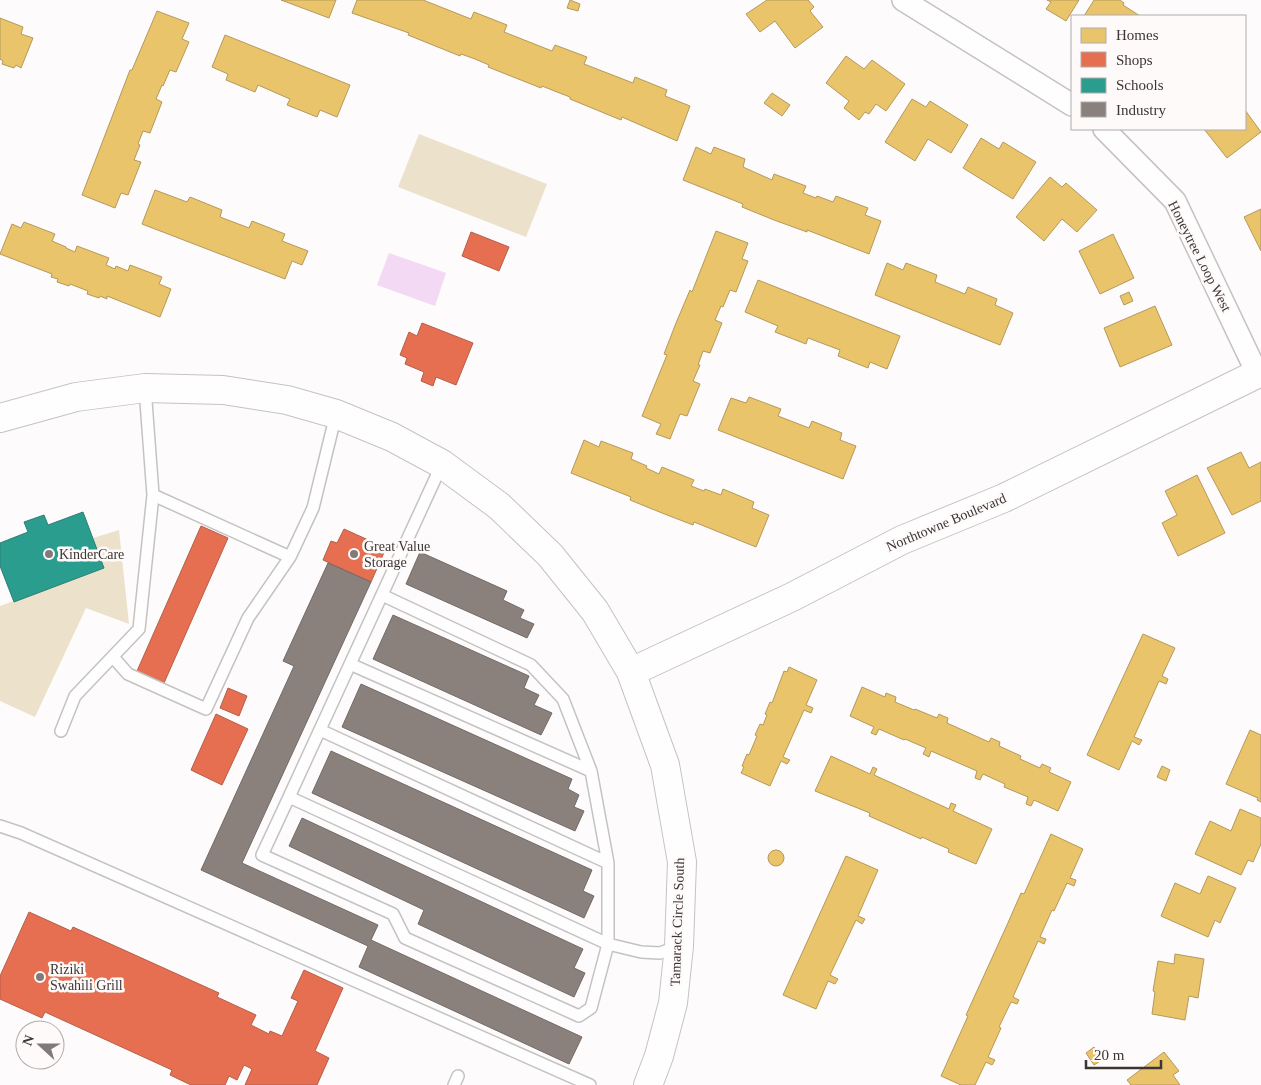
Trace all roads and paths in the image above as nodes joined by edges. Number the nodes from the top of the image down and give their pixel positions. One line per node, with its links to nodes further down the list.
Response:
1 (903, 0): 2 (street)
2 (1071, 104)
3 (1105, 130): 4 (street, Honeytree Loop West)
4 (1259, 372): 14 (street, Northtowne Boulevard)
5 (145, 388): 6 (street, Tamarack Circle South); 7 (street, Tamarack Circle South); 9 (lane)
6 (336, 414): 8 (street, Tamarack Circle South); 10 (lane)
7 (0, 418)
8 (442, 464): 11 (lane); 14 (street, Tamarack Circle South)
9 (153, 495): 10 (lane); 12 (lane)
10 (290, 557): 12 (lane)
11 (382, 595): 13 (lane); 17 (lane)
12 (113, 657): 16 (lane)
13 (350, 664): 15 (lane); 17 (lane)
14 (631, 672): 22 (street, Tamarack Circle South)
15 (320, 730): 18 (lane); 20 (lane)
16 (61, 731)
17 (591, 771): 20 (lane)
18 (289, 797): 21 (lane); 21 (lane)
19 (0, 826): 23 (lane)
20 (608, 863): 21 (lane)
21 (608, 944): 22 (lane)
22 (679, 946): 24 (street, Tamarack Circle South)
23 (590, 1085)
24 (648, 1085)

